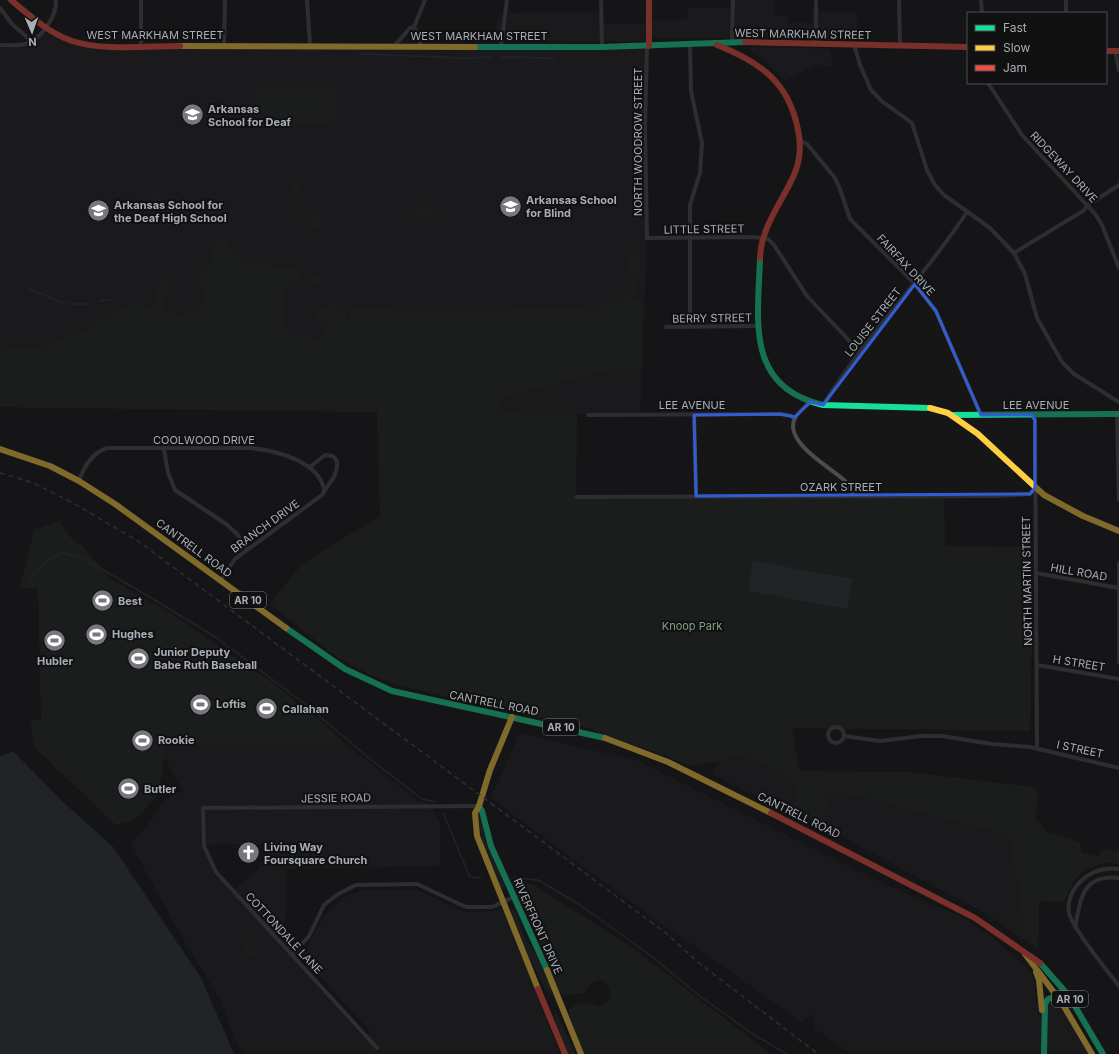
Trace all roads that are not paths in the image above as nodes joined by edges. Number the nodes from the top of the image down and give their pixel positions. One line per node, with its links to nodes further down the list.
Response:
1 (11, 0): 19 (main road, WEST MARKHAM STREET)
2 (56, 0): 19 (street)
3 (141, 0): 31 (street)
4 (225, 0): 26 (street)
5 (307, 0): 27 (street)
6 (425, 0): 18 (street)
7 (507, 0): 33 (street)
8 (601, 0): 35 (street)
9 (649, 0): 34 (main road)
10 (733, 0): 21 (street)
11 (816, 0): 22 (street)
12 (899, 0): 30 (street)
13 (982, 0): 16 (street)
14 (1066, 0): 17 (street)
15 (0, 8): 20 (street)
16 (982, 12)
17 (1066, 12)
18 (414, 27): 28 (street); 32 (street)
19 (45, 28): 20 (street); 31 (main road, WEST MARKHAM STREET)
20 (30, 42): 25 (street)
21 (732, 42): 22 (main road, WEST MARKHAM STREET); 23 (main road, WEST MARKHAM STREET)
22 (816, 43): 24 (main road, WEST MARKHAM STREET)
23 (714, 44): 29 (main road, WEST MARKHAM STREET); 40 (main road)
24 (854, 44): 30 (main road, WEST MARKHAM STREET); 43 (street)
25 (0, 45)
26 (224, 45): 27 (main road, WEST MARKHAM STREET); 31 (main road, WEST MARKHAM STREET)
27 (310, 45): 28 (main road, WEST MARKHAM STREET)
28 (395, 45): 32 (main road, WEST MARKHAM STREET)
29 (690, 45): 34 (main road, WEST MARKHAM STREET); 45 (street)
30 (900, 45): 36 (main road, WEST MARKHAM STREET)
31 (141, 46)
32 (421, 46): 33 (main road, WEST MARKHAM STREET)
33 (501, 46): 35 (main road, WEST MARKHAM STREET)
34 (648, 46): 35 (main road, WEST MARKHAM STREET); 44 (street, NORTH WOODROW STREET)
35 (602, 47)
36 (967, 47)
37 (1117, 51): 38 (street)
38 (1119, 70)
39 (989, 84): 42 (street, RIDGEWAY DRIVE)
40 (800, 141): 46 (main road); 49 (street, FAIRFAX DRIVE)
41 (1119, 185): 42 (street)
42 (1088, 205): 47 (street); 48 (street, RIDGEWAY DRIVE)
43 (967, 212): 47 (street); 49 (street, LOUISE STREET)
44 (647, 238): 45 (street, LITTLE STREET)
45 (690, 238): 46 (street, LITTLE STREET); 50 (street)
46 (762, 239): 51 (main road); 53 (street)
47 (1014, 253): 55 (street)
48 (1119, 268)
49 (915, 284): 53 (street, LOUISE STREET); 62 (street, FAIRFAX DRIVE)
50 (690, 326): 51 (street, BERRY STREET); 52 (street, BERRY STREET)
51 (758, 326): 54 (main road)
52 (666, 327)
53 (860, 352): 56 (street, LOUISE STREET)
54 (810, 402): 56 (main road); 63 (street)
55 (1119, 402)
56 (823, 405): 61 (main road)
57 (1032, 414): 58 (main road, LEE AVENUE); 62 (main road, LEE AVENUE); 68 (street, NORTH MARTIN STREET)
58 (1118, 414): 73 (street)
59 (588, 415): 60 (street, LEE AVENUE)
60 (694, 415): 63 (street, LEE AVENUE); 70 (street)
61 (953, 415): 62 (main road, LEE AVENUE); 68 (main road)
62 (981, 415)
63 (794, 418): 71 (street)
64 (164, 448): 66 (street, COOLWOOD DRIVE); 67 (street, COOLWOOD DRIVE); 75 (street)
65 (0, 449): 67 (main road, CANTRELL ROAD / AR 10)
66 (310, 467): 69 (street); 69 (street, BRANCH DRIVE)
67 (79, 481): 78 (main road, CANTRELL ROAD / AR 10)
68 (1035, 488): 71 (street, OZARK STREET); 74 (main road); 77 (street, NORTH MARTIN STREET)
69 (324, 490): 75 (street, BRANCH DRIVE)
70 (696, 496): 71 (street, OZARK STREET); 72 (street, OZARK STREET)
71 (853, 496)
72 (576, 497)
73 (1119, 500)
74 (1119, 531)
75 (248, 549): 78 (street, BRANCH DRIVE)
76 (1119, 563): 79 (street)
77 (1036, 573): 79 (street, HILL ROAD); 81 (street, NORTH MARTIN STREET)
78 (221, 580): 83 (main road, CANTRELL ROAD / AR 10)
79 (1118, 588): 80 (street)
80 (1119, 662)
81 (1036, 665): 82 (street, H STREET); 85 (street, NORTH MARTIN STREET)
82 (1119, 679)
83 (512, 717): 87 (main road, RIVERFRONT DRIVE); 94 (main road, CANTRELL ROAD / AR 10)
84 (844, 736): 85 (street, I STREET)
85 (1037, 748): 86 (street, I STREET)
86 (1119, 766)
87 (479, 806): 88 (street, JESSIE ROAD); 91 (main road, RIVERFRONT DRIVE); 92 (main road, RIVERFRONT DRIVE)
88 (204, 818): 95 (street, COTTONDALE LANE)
89 (1119, 868): 93 (street)
90 (1119, 878): 93 (street)
91 (514, 897): 92 (street); 102 (main road, RIVERFRONT DRIVE)
92 (504, 902): 95 (street); 101 (main road, RIVERFRONT DRIVE)
93 (1075, 927): 97 (street)
94 (1025, 954): 96 (main road, CANTRELL ROAD / AR 10); 105 (main road, CANTRELL ROAD / AR 10)
95 (292, 955): 100 (street, COTTONDALE LANE)
96 (1036, 972): 98 (main road, CANTRELL ROAD / AR 10); 99 (main road)
97 (1119, 986)
98 (1056, 996): 99 (main road); 104 (main road, CANTRELL ROAD / AR 10)
99 (1044, 1020): 103 (main road)
100 (377, 1048)
101 (565, 1054)
102 (581, 1054)
103 (1044, 1054)
104 (1092, 1054)
105 (1103, 1054)

